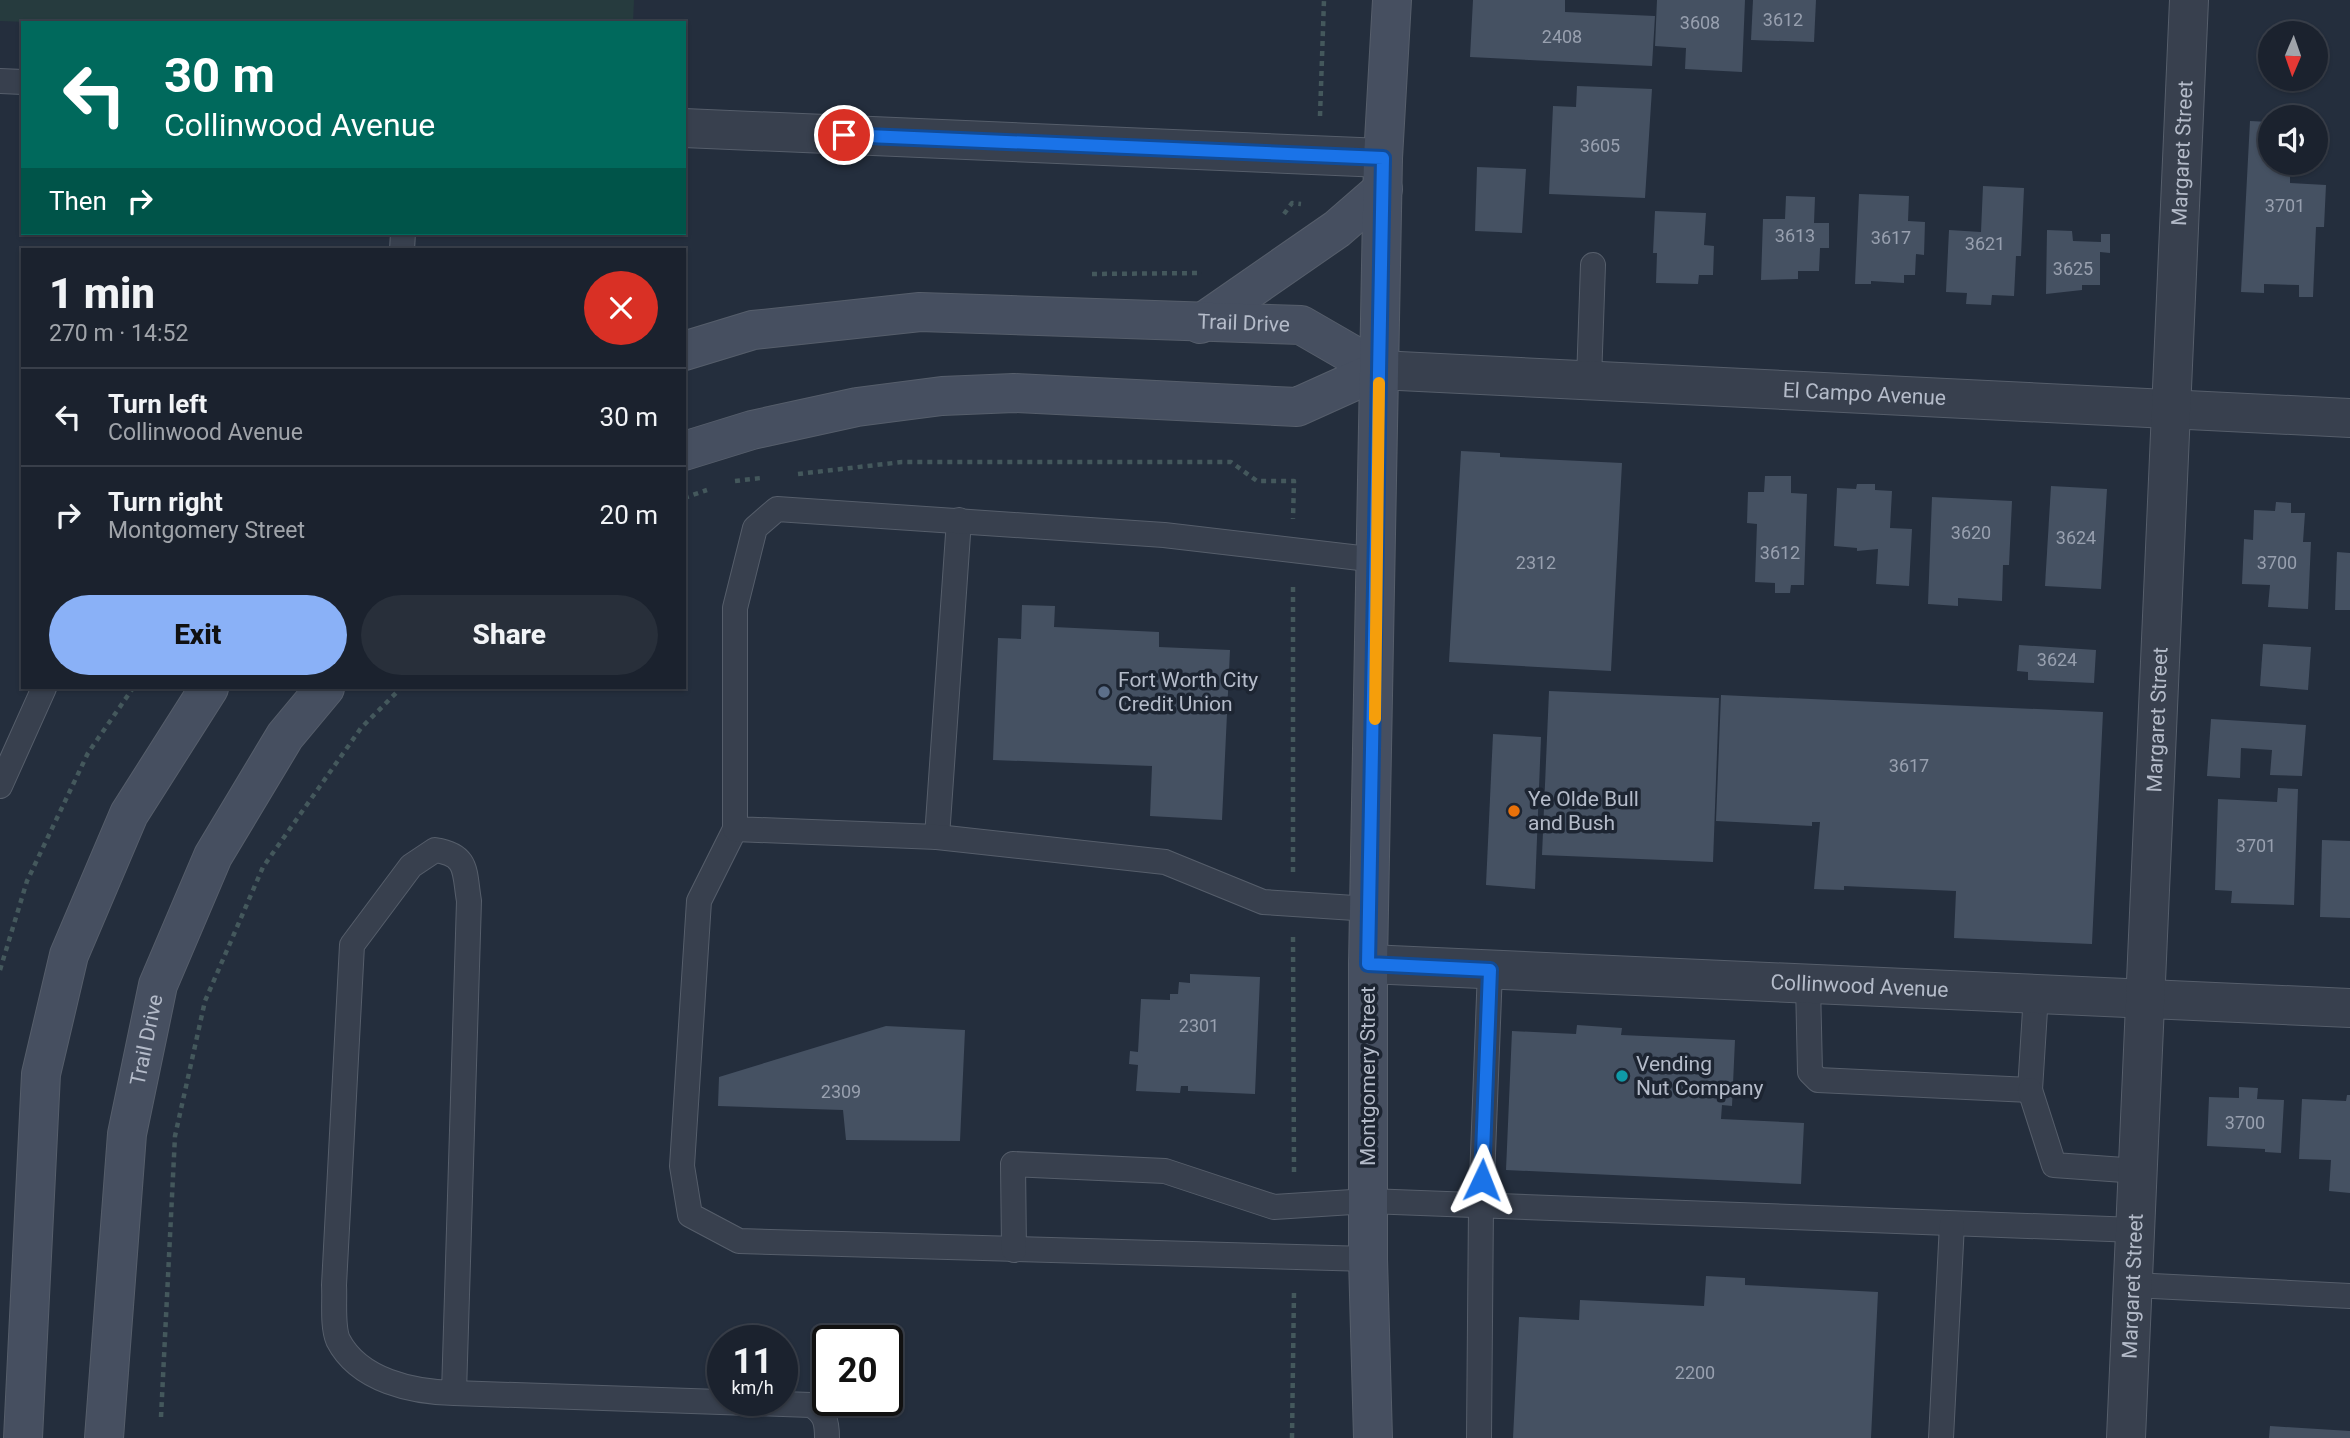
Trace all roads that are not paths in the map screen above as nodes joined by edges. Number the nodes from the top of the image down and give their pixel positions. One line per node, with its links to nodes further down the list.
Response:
1 (1392, 0): 6 (street, Montgomery Street)
2 (2189, 0): 12 (street, Margaret Street)
3 (0, 81): 4 (lane)
4 (21, 82)
5 (686, 128): 6 (street)
6 (1383, 174): 8 (street); 10 (street, Montgomery Street)
7 (1593, 265): 11 (lane)
8 (1200, 324): 9 (street, Trail Drive); 10 (street, Trail Drive)
9 (686, 350)
10 (1379, 370): 11 (street, El Campo Avenue); 14 (street); 16 (street, Montgomery Street)
11 (1589, 380): 12 (street, El Campo Avenue)
12 (2171, 409): 13 (street, El Campo Avenue); 28 (street, Margaret Street)
13 (2350, 418)
14 (686, 450)
15 (959, 520): 16 (lane); 21 (lane); 22 (lane)
16 (1377, 560): 23 (street, Montgomery Street)
17 (44, 689): 20 (lane)
18 (208, 689): 41 (street)
19 (325, 689): 42 (street, Trail Drive)
20 (0, 786)
21 (735, 830): 22 (lane); 36 (lane)
22 (937, 836): 23 (lane)
23 (1370, 909): 24 (street, Montgomery Street)
24 (1368, 964): 25 (street, Collinwood Avenue); 32 (street, Montgomery Street)
25 (1490, 970): 26 (street, Collinwood Avenue); 33 (lane)
26 (1808, 984): 27 (street, Collinwood Avenue); 30 (lane)
27 (2036, 994): 28 (street, Collinwood Avenue); 30 (lane)
28 (2146, 999): 29 (street, Collinwood Avenue); 31 (street, Margaret Street)
29 (2350, 1008)
30 (2029, 1090): 31 (lane)
31 (2138, 1171): 35 (street, Margaret Street)
32 (1368, 1201): 33 (lane); 36 (lane); 37 (street, Montgomery Street)
33 (1482, 1206): 34 (lane); 45 (lane)
34 (1952, 1224): 35 (lane); 46 (lane)
35 (2135, 1230): 38 (street, Margaret Street)
36 (1014, 1250): 37 (lane)
37 (1368, 1259): 44 (street, Montgomery Street)
38 (2133, 1285): 39 (lane); 47 (street, Margaret Street)
39 (2350, 1296)
40 (454, 1393): 40 (lane); 43 (lane)
41 (23, 1438)
42 (104, 1438)
43 (827, 1438)
44 (1373, 1438)
45 (1479, 1438)
46 (1941, 1438)
47 (2126, 1438)

